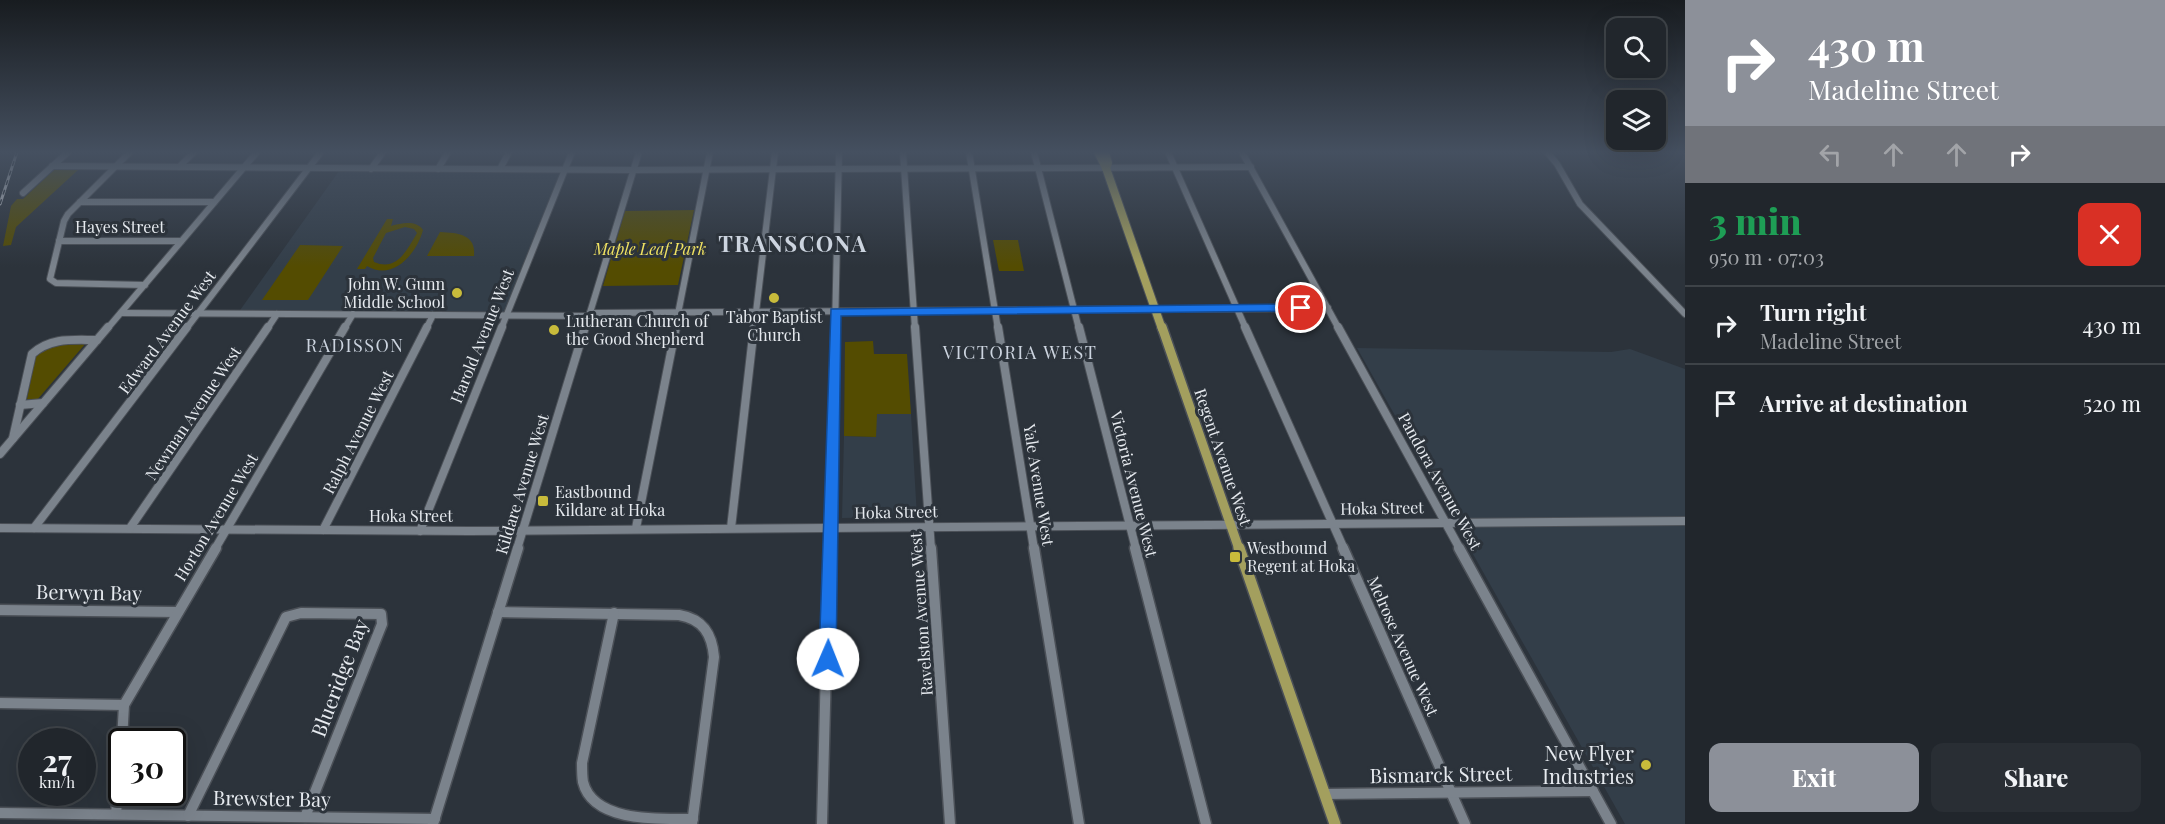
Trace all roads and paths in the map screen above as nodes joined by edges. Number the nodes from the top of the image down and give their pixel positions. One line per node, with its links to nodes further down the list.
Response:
1 (92, 190): 16 (street)
2 (224, 190): 17 (street)
3 (291, 190): 30 (street, Edward Avenue West)
4 (556, 190): 37 (street, Harold Avenue West)
5 (627, 190): 34 (street, Kildare Avenue West)
6 (703, 190): 31 (street)
7 (770, 190): 27 (street)
8 (838, 190): 28 (street)
9 (907, 190): 24 (street, Ravelston Avenue West)
10 (976, 190): 25 (street, Yale Avenue West)
11 (1044, 190): 26 (street, Victoria Avenue West)
12 (1114, 190): 23 (main road, Regent Avenue West)
13 (1185, 190): 22 (street, Melrose Avenue West)
14 (1264, 190): 21 (street, Pandora Avenue West)
15 (1571, 190): 35 (street)
16 (80, 202): 17 (street); 18 (street)
17 (214, 202): 19 (street)
18 (58, 241): 19 (street, Hayes Street); 20 (street)
19 (182, 241): 20 (street)
20 (145, 285): 29 (street)
21 (1328, 308): 22 (street); 44 (street, Pandora Avenue West)
22 (1237, 309): 23 (street); 45 (street, Melrose Avenue West)
23 (1156, 310): 26 (street); 47 (main road, Regent Avenue West)
24 (915, 311): 25 (street); 28 (street); 49 (street, Ravelston Avenue West)
25 (996, 311): 26 (street); 48 (street, Yale Avenue West)
26 (1074, 311): 46 (street, Victoria Avenue West)
27 (756, 312): 28 (street); 31 (street); 54 (street)
28 (835, 312): 55 (street)
29 (121, 313): 30 (street); 38 (street)
30 (199, 313): 32 (street); 51 (street, Edward Avenue West)
31 (677, 313): 34 (street); 53 (street)
32 (277, 314): 33 (street); 52 (street, Newman Avenue West)
33 (353, 314): 36 (street); 56 (street, Horton Avenue West)
34 (589, 314): 37 (street); 59 (street, Kildare Avenue West)
35 (1685, 314)
36 (433, 315): 37 (street); 57 (street, Ralph Avenue West)
37 (507, 315): 58 (street, Harold Avenue West)
38 (97, 340): 39 (street); 40 (street)
39 (43, 403): 40 (street); 41 (street)
40 (20, 405): 41 (street)
41 (13, 439): 42 (street)
42 (0, 454)
43 (1685, 521): 44 (street, Hoka Street)
44 (1446, 522): 45 (street, Hoka Street); 67 (street, Pandora Avenue West)
45 (1332, 524): 47 (street, Hoka Street); 69 (street, Melrose Avenue West)
46 (1129, 525): 47 (street, Hoka Street); 48 (street, Hoka Street); 80 (street, Victoria Avenue West)
47 (1231, 525): 68 (main road, Regent Avenue West)
48 (1030, 526): 49 (street, Hoka Street); 79 (street, Yale Avenue West)
49 (930, 527): 55 (street, Hoka Street); 78 (street, Ravelston Avenue West)
50 (0, 528): 51 (street, Hoka Street)
51 (34, 528): 52 (street, Hoka Street)
52 (130, 528): 56 (street, Hoka Street)
53 (636, 528): 54 (street, Hoka Street); 59 (street, Hoka Street)
54 (731, 528): 55 (street, Hoka Street)
55 (830, 528): 77 (street)
56 (227, 529): 57 (street, Hoka Street); 61 (street, Horton Avenue West)
57 (323, 530): 58 (street, Hoka Street)
58 (420, 531): 59 (street, Hoka Street)
59 (523, 531): 62 (street, Kildare Avenue West)
60 (0, 610): 61 (street, Berwyn Bay)
61 (178, 612): 65 (street, Horton Avenue West)
62 (498, 612): 63 (street); 76 (street, Kildare Avenue West)
63 (614, 613): 75 (street); 75 (street)
64 (0, 703): 65 (street)
65 (124, 705): 66 (street, Horton Avenue West)
66 (123, 728)
67 (1593, 791): 69 (street, Bismarck Street); 83 (street, Pandora Avenue West)
68 (1325, 794): 69 (street, Bismarck Street); 81 (main road, Regent Avenue West)
69 (1452, 794): 82 (street, Melrose Avenue West)
70 (117, 806): 72 (street, Horton Avenue West)
71 (0, 813): 72 (street, Brewster Bay)
72 (116, 814): 73 (street, Brewster Bay)
73 (188, 816): 74 (street, Brewster Bay); 74 (street, Blueridge Bay)
74 (305, 817): 76 (street, Brewster Bay)
75 (693, 821)
76 (434, 822)
77 (822, 824)
78 (950, 824)
79 (1079, 824)
80 (1206, 824)
81 (1335, 824)
82 (1465, 824)
83 (1611, 824)

